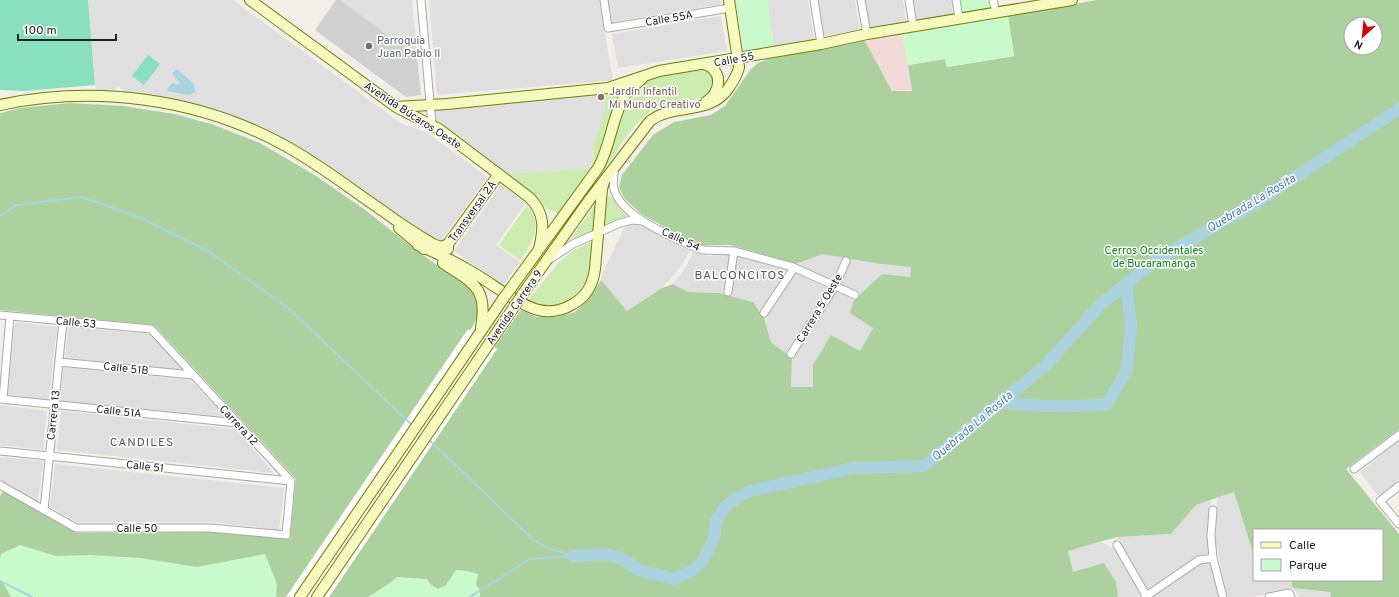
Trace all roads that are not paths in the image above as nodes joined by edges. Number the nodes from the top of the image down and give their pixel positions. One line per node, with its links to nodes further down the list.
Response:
1 (250, 0): 23 (main road, Avenida Búcaros Oeste)
2 (421, 0): 22 (street)
3 (604, 0): 10 (street, Calle 55A)
4 (814, 0): 15 (street)
5 (861, 0): 14 (street)
6 (909, 0): 13 (street)
7 (956, 0): 12 (street)
8 (994, 0): 11 (street)
9 (1072, 0): 11 (main road, Calle 55)
10 (729, 4): 16 (main road, Avenida Carrera 9)
11 (996, 12): 12 (main road, Calle 55)
12 (959, 18): 13 (main road, Calle 55)
13 (913, 26): 14 (main road, Calle 55)
14 (867, 34): 15 (main road, Calle 55)
15 (821, 44): 16 (main road, Calle 55)
16 (738, 58): 17 (main road, Calle 55); 24 (main road, Avenida Carrera 9)
17 (703, 64): 18 (main road, Calle 55); 24 (main road)
18 (648, 74): 22 (main road, Calle 55); 34 (main road, Avenida Carrera 9)
19 (0, 99): 20 (street)
20 (24, 100): 21 (main road); 29 (main road)
21 (0, 105)
22 (430, 105): 23 (main road, Calle 55); 25 (street)
23 (396, 107): 25 (main road, Avenida Búcaros Oeste)
24 (695, 108): 26 (main road, Avenida Carrera 9)
25 (432, 125): 27 (main road, Avenida Búcaros Oeste)
26 (615, 165): 28 (main road, Avenida Carrera 9); 30 (street, Calle 54)
27 (499, 174): 32 (main road, Transversal 2A); 34 (main road, Avenida Búcaros Oeste)
28 (605, 178): 31 (main road); 36 (main road, Avenida Carrera 9)
29 (384, 212): 32 (main road); 33 (main road)
30 (643, 221): 31 (street); 35 (street, Calle 54)
31 (598, 233): 36 (street); 38 (main road)
32 (448, 244): 38 (main road, Transversal 2A)
33 (418, 245): 38 (main road); 48 (main road)
34 (539, 249): 48 (main road, Avenida Carrera 9, bridge)
35 (734, 251): 39 (street, Calle 54); 41 (street)
36 (546, 261): 69 (main road, Avenida Carrera 9, bridge)
37 (846, 261): 40 (street, Carrera 5 Oeste)
38 (463, 267)
39 (794, 268): 40 (street, Calle 54); 43 (street)
40 (835, 286): 42 (street, Calle 54); 49 (street, Carrera 5 Oeste)
41 (728, 292)
42 (855, 295)
43 (764, 313)
44 (0, 315): 45 (street, Calle 53)
45 (10, 316): 46 (street, Calle 53); 52 (street)
46 (63, 321): 47 (street, Calle 53); 50 (street, Carrera 13)
47 (151, 329): 51 (street, Carrera 12)
48 (479, 334): 68 (main road, Avenida Carrera 9)
49 (790, 354)
50 (59, 362): 51 (street, Calle 51B); 53 (street, Carrera 13)
51 (193, 375): 54 (street, Carrera 12)
52 (2, 399): 53 (street, Calle 51A)
53 (54, 404): 54 (street, Calle 51A); 57 (street, Carrera 13)
54 (238, 423): 59 (street, Carrera 12)
55 (1399, 435): 58 (street)
56 (0, 451): 57 (street, Calle 51)
57 (49, 456): 59 (street, Calle 51); 62 (street, Carrera 13)
58 (1354, 469)
59 (291, 481): 62 (street, Calle 50)
60 (0, 485): 62 (street, Calle 50)
61 (1399, 486): 64 (street)
62 (44, 510)
63 (1213, 510): 66 (street)
64 (1399, 524)
65 (1117, 545): 70 (street)
66 (1213, 558): 70 (street); 71 (street)
67 (1290, 595): 72 (street)
68 (300, 597)
69 (317, 597)
70 (1146, 597)
71 (1223, 597)
72 (1269, 597)

